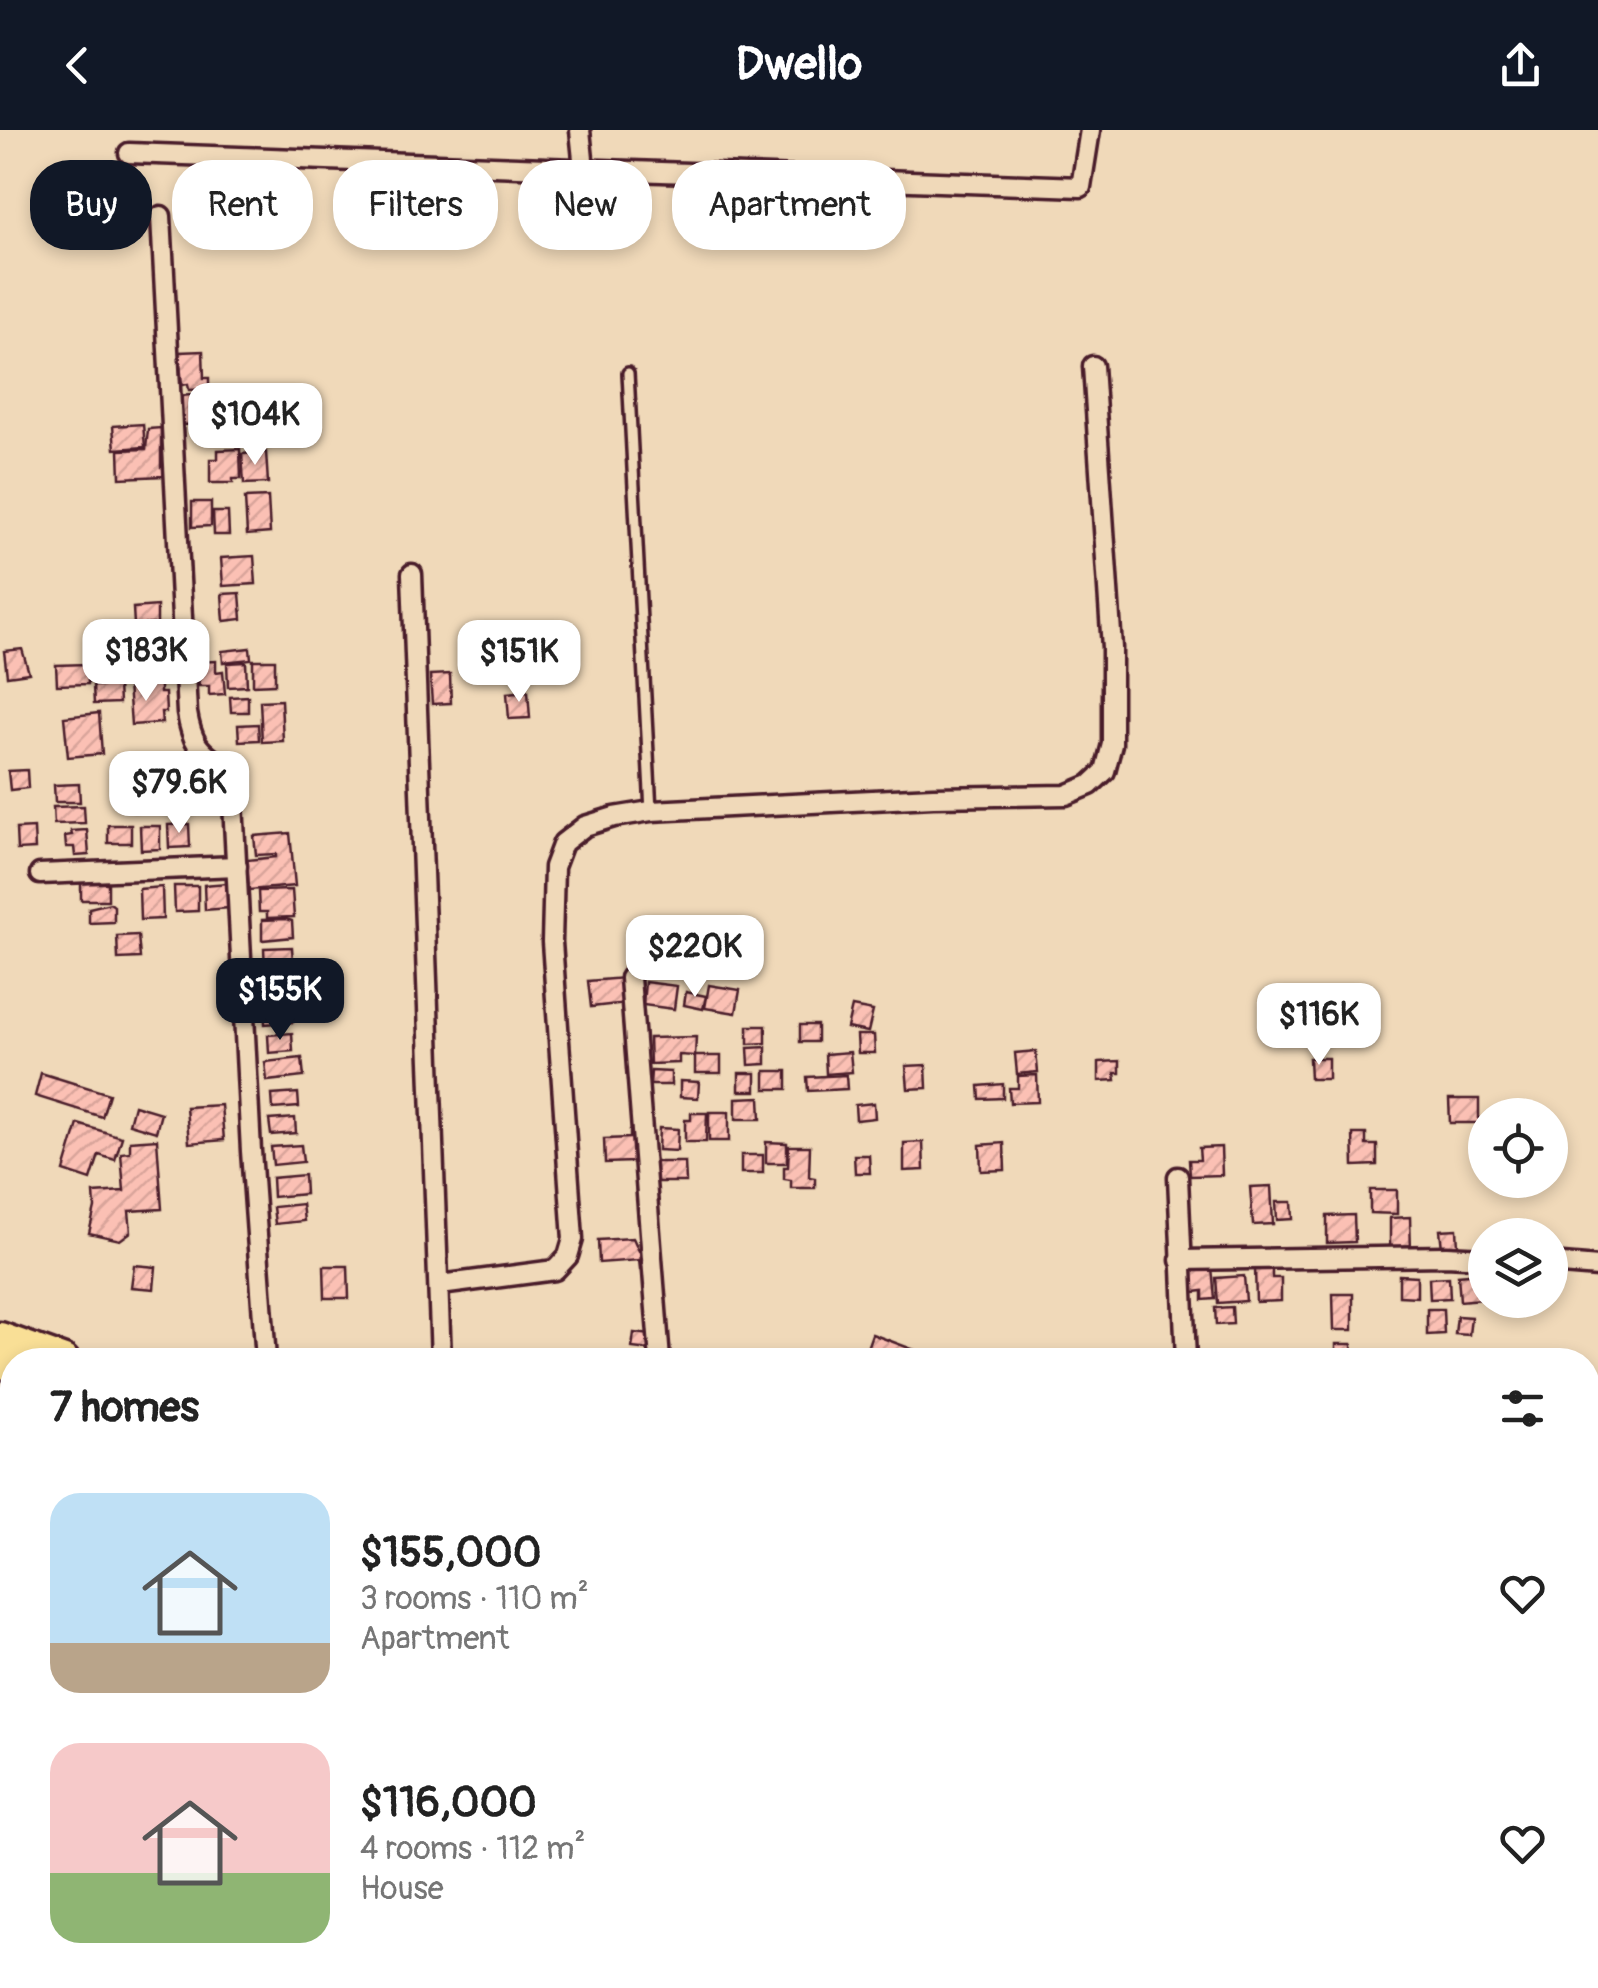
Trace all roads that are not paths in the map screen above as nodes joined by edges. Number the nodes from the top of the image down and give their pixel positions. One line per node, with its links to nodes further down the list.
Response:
1 (580, 130): 4 (street)
2 (1090, 130): 6 (street)
3 (129, 153): 5 (street)
4 (583, 160)
5 (518, 167)
6 (652, 171)
7 (161, 216): 12 (street)
8 (1093, 366): 11 (street)
9 (628, 373): 11 (lane)
10 (412, 574): 20 (street)
11 (651, 810): 20 (street)
12 (236, 866): 13 (street); 23 (street)
13 (40, 874)
14 (630, 978): 25 (street)
15 (1178, 1177): 17 (street)
16 (1468, 1257): 17 (street)
17 (1180, 1260): 26 (street)
18 (1568, 1264): 19 (street)
19 (1598, 1267)
20 (440, 1285): 24 (street)
21 (0, 1336): 22 (highway)
22 (32, 1348)
23 (265, 1348)
24 (441, 1348)
25 (659, 1348)
26 (1185, 1348)

